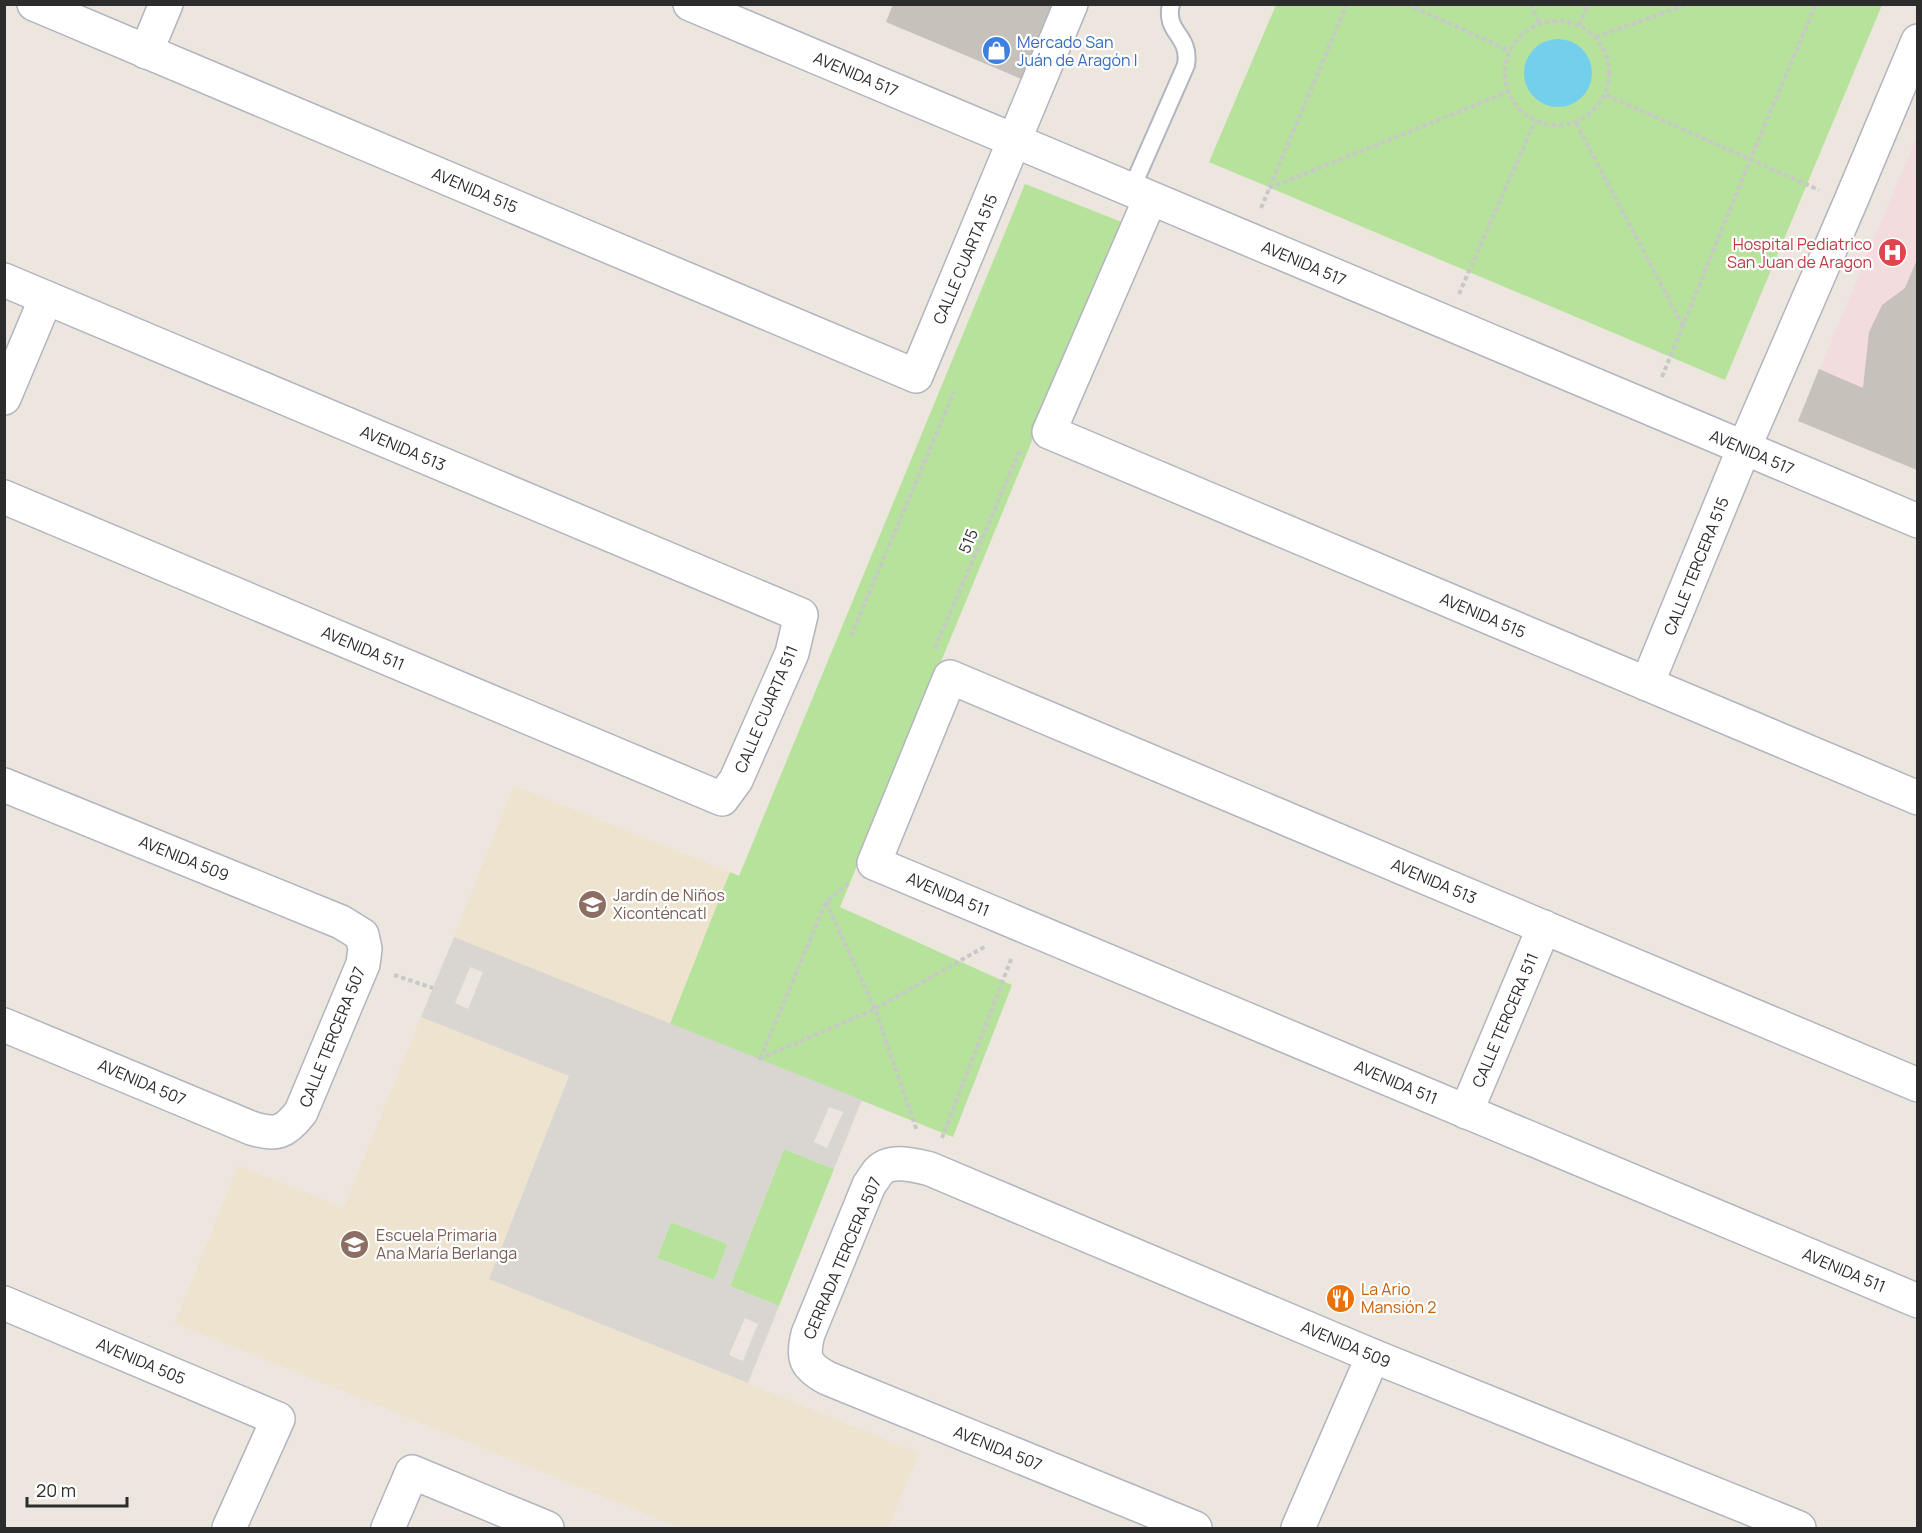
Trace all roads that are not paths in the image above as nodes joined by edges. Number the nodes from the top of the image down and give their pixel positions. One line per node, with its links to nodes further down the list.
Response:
1 (34, 4): 7 (street, AVENIDA 515)
2 (166, 4): 7 (street)
3 (1071, 4): 8 (street, CALLE CUARTA 515)
4 (1171, 4): 9 (lane)
5 (705, 7): 8 (street, AVENIDA 517)
6 (1917, 41): 14 (street, CALLE TERCERA 515)
7 (146, 52): 12 (street, AVENIDA 515)
8 (1014, 141): 9 (street, AVENIDA 517); 12 (street, CALLE CUARTA 515)
9 (1140, 195): 14 (street, AVENIDA 517); 19 (street, AVENIDA 515)
10 (4, 280): 11 (street, AVENIDA 513)
11 (46, 298): 13 (street); 17 (street, AVENIDA 513)
12 (916, 376)
13 (4, 398)
14 (1744, 448): 16 (street, AVENIDA 517); 19 (street, CALLE TERCERA 515)
15 (4, 497): 22 (street, AVENIDA 511)
16 (1917, 522)
17 (801, 615): 22 (street, CALLE CUARTA 511)
18 (940, 667): 23 (street, AVENIDA 513); 27 (street, AVENIDA 511)
19 (1647, 684): 21 (street, AVENIDA 515)
20 (4, 785): 24 (street, AVENIDA 509)
21 (1917, 798)
22 (722, 799)
23 (1544, 927): 26 (street, AVENIDA 513); 27 (street, CALLE TERCERA 511)
24 (362, 949): 28 (street, CALLE TERCERA 507)
25 (4, 1025): 28 (street, AVENIDA 507)
26 (1917, 1085)
27 (1466, 1112): 30 (street, AVENIDA 511)
28 (281, 1132)
29 (893, 1164): 32 (street, AVENIDA 509); 33 (street, CERRADA TERCERA 507)
30 (1917, 1301)
31 (4, 1303): 34 (street, AVENIDA 505)
32 (1373, 1356): 38 (street); 39 (street, AVENIDA 509)
33 (806, 1361): 37 (street, AVENIDA 507)
34 (229, 1528)
35 (388, 1528): 36 (street)
36 (547, 1528)
37 (1195, 1528)
38 (1298, 1528)
39 (1799, 1528)

